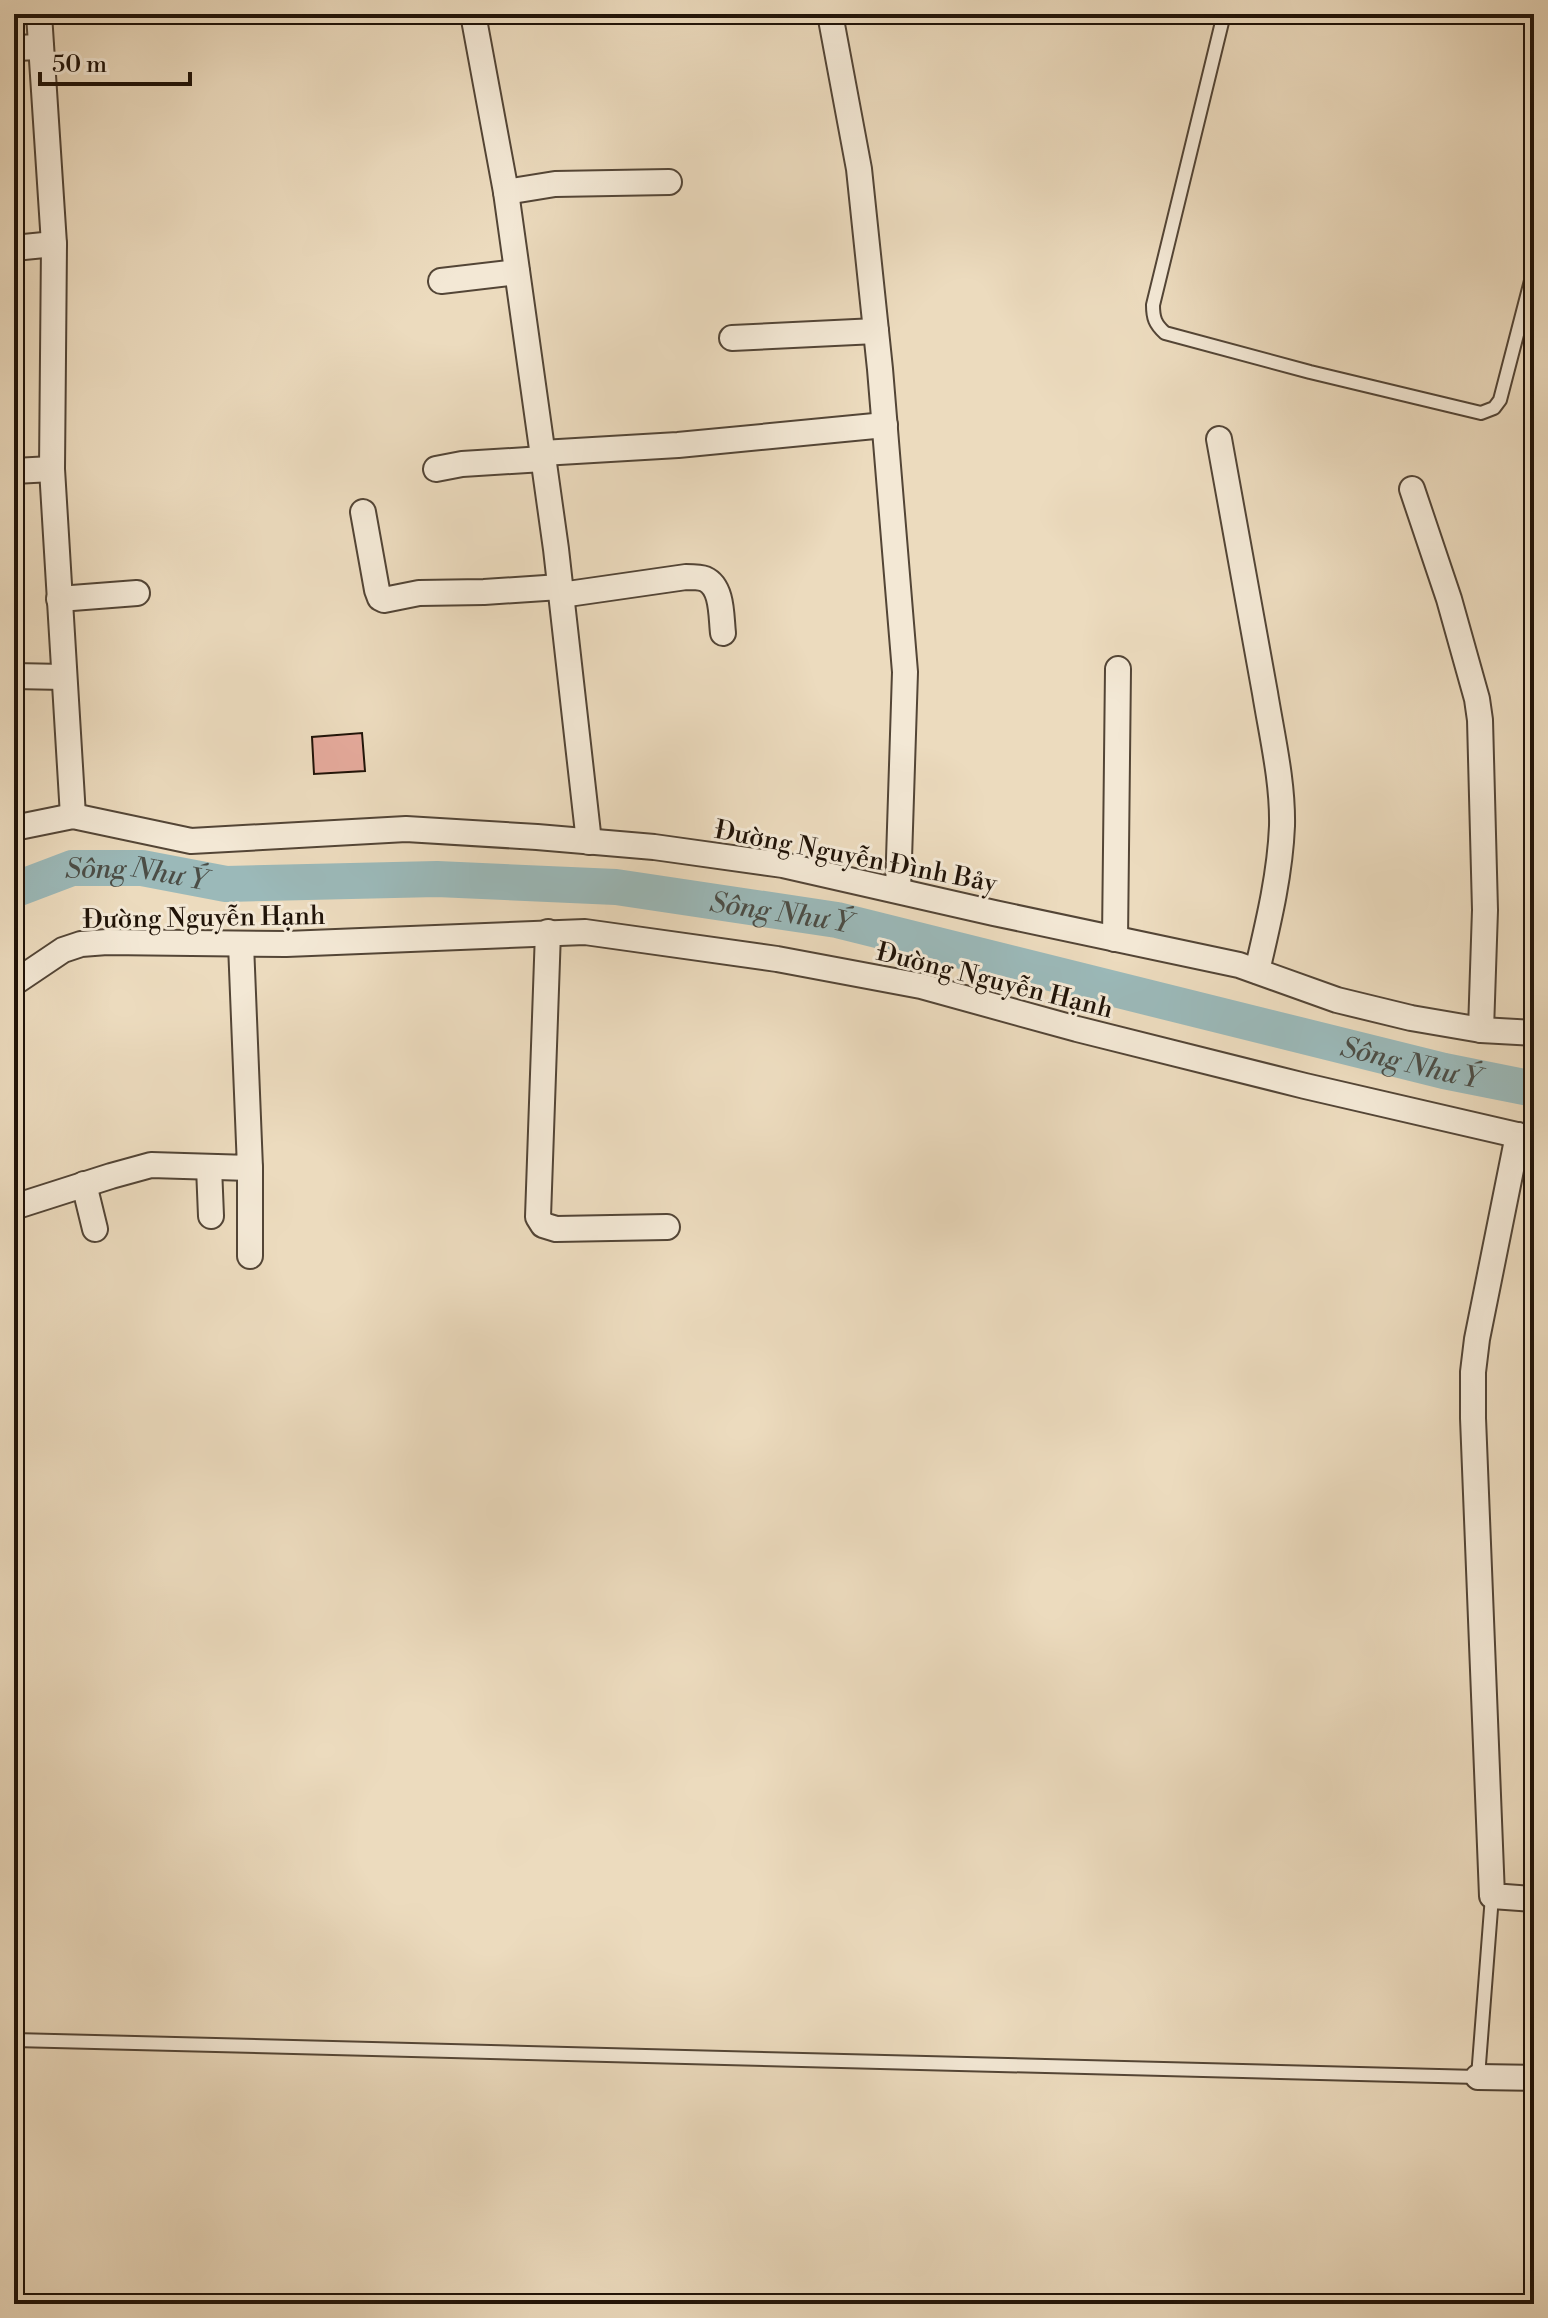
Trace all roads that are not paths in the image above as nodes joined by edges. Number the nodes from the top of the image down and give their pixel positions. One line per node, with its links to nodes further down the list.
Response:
1 (39, 14): 5 (street)
2 (473, 14): 8 (street)
3 (830, 14): 14 (street)
4 (1224, 14): 11 (lane)
5 (41, 47): 6 (street); 9 (street)
6 (14, 48)
7 (669, 182): 8 (street)
8 (506, 192): 12 (street)
9 (54, 244): 10 (street); 19 (street)
10 (14, 248)
11 (1534, 269)
12 (517, 272): 13 (street); 18 (street)
13 (441, 281)
14 (876, 331): 15 (street); 16 (street)
15 (732, 338)
16 (885, 425): 18 (street); 34 (street)
17 (1219, 439): 38 (street)
18 (543, 456): 20 (street); 24 (street)
19 (52, 469): 21 (street); 26 (street)
20 (436, 469)
21 (14, 471)
22 (1412, 489): 40 (street)
23 (363, 512): 24 (street)
24 (560, 591): 27 (street); 33 (street)
25 (137, 593): 26 (street)
26 (59, 599): 30 (street)
27 (723, 633)
28 (1118, 669): 36 (street)
29 (14, 676): 30 (street)
30 (64, 677): 31 (street)
31 (73, 816): 32 (street, Đường Nguyễn Đình Bảy); 33 (street, Đường Nguyễn Đình Bảy)
32 (14, 828)
33 (589, 842): 34 (street, Đường Nguyễn Đình Bảy)
34 (898, 890): 36 (street, Đường Nguyễn Đình Bảy)
35 (548, 932): 37 (street, Đường Nguyễn Hạnh); 42 (street, Đường Nguyễn Hạnh); 48 (street)
36 (1115, 939): 38 (street, Đường Nguyễn Đình Bảy)
37 (241, 944): 39 (street, Đường Nguyễn Hạnh); 44 (street)
38 (1257, 971): 40 (street, Đường Nguyễn Đình Bảy)
39 (14, 983)
40 (1481, 1030): 41 (street, Đường Nguyễn Đình Bảy)
41 (1534, 1033)
42 (1526, 1137): 51 (street)
43 (209, 1167): 44 (street); 45 (street); 47 (street)
44 (250, 1168): 50 (street)
45 (84, 1184): 46 (street); 49 (street)
46 (14, 1207)
47 (211, 1216)
48 (667, 1227)
49 (95, 1229)
50 (250, 1256)
51 (1492, 1896): 52 (street); 54 (lane)
52 (1534, 1899)
53 (14, 2040): 54 (lane)
54 (1478, 2077): 55 (street)
55 (1534, 2078)

